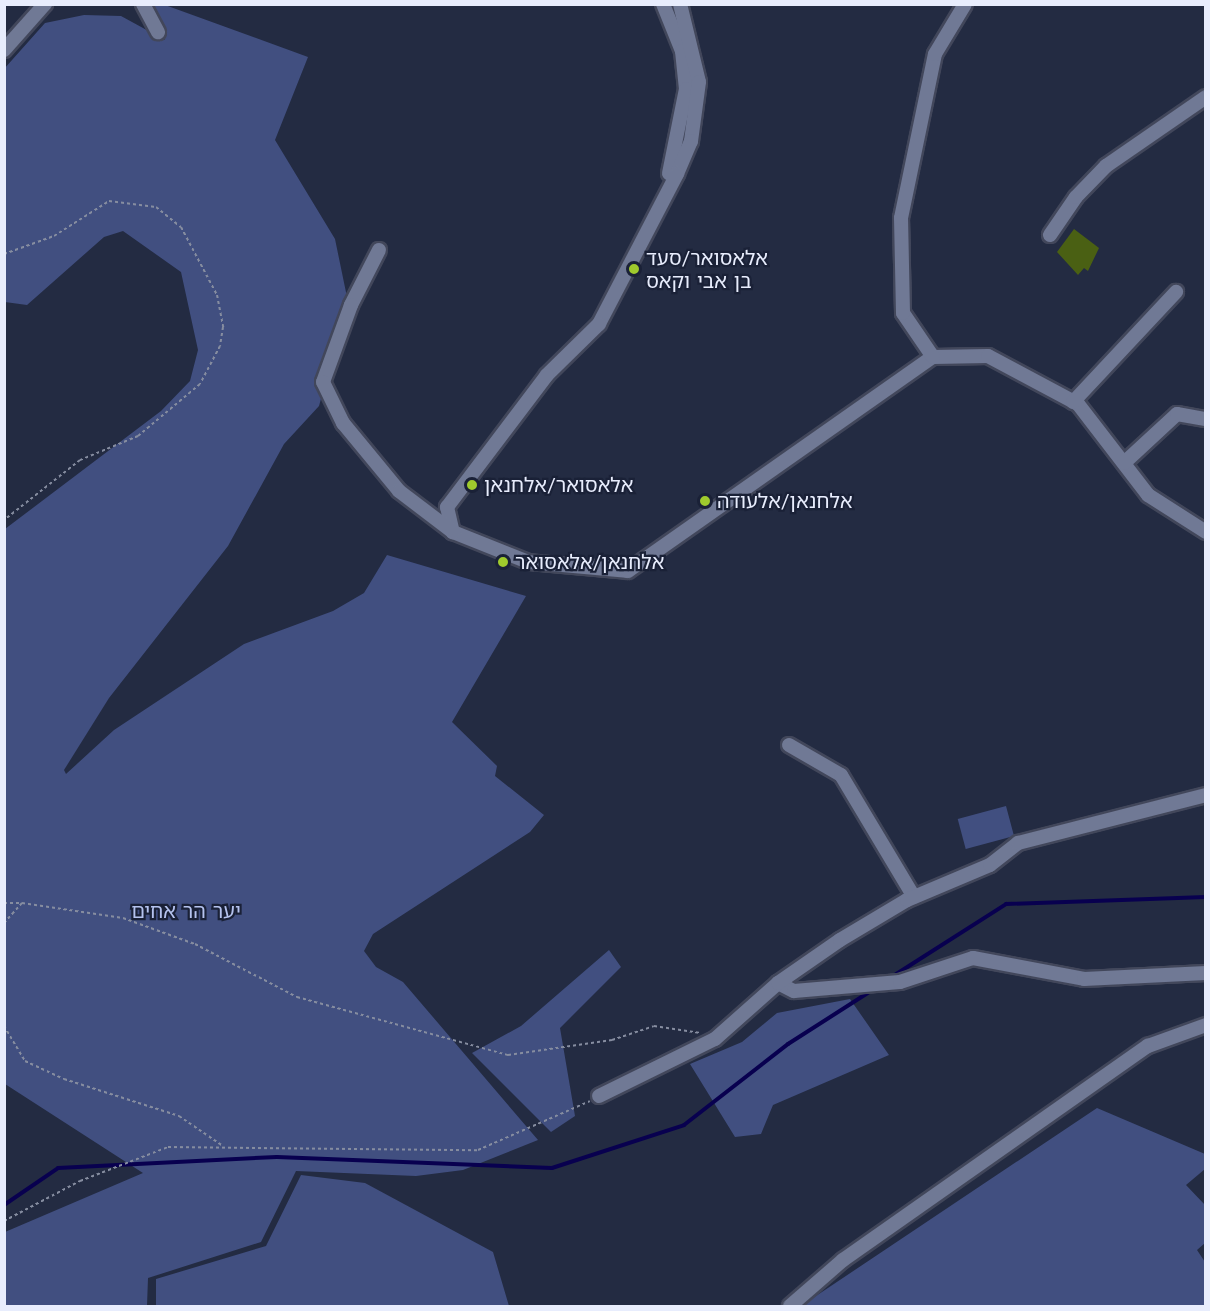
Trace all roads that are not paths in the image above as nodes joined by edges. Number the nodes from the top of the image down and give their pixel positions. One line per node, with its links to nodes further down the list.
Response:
1 (45, 4): 7 (street)
2 (143, 4): 6 (street)
3 (663, 4): 9 (street)
4 (680, 4): 9 (street)
5 (965, 4): 13 (street)
6 (158, 32)
7 (4, 50)
8 (1206, 97): 10 (street)
9 (657, 209): 17 (street)
10 (1050, 235)
11 (380, 250): 17 (street)
12 (1176, 292): 14 (street)
13 (933, 357): 14 (street); 17 (street)
14 (1073, 402): 16 (street)
15 (1206, 419): 16 (street)
16 (1124, 463): 18 (street)
17 (453, 532)
18 (1206, 532)
19 (789, 745): 21 (street)
20 (1206, 795): 21 (street)
21 (914, 897): 23 (street)
22 (1206, 973): 23 (street)
23 (778, 983): 25 (street)
24 (1206, 1025): 26 (street)
25 (599, 1096)
26 (790, 1306)

